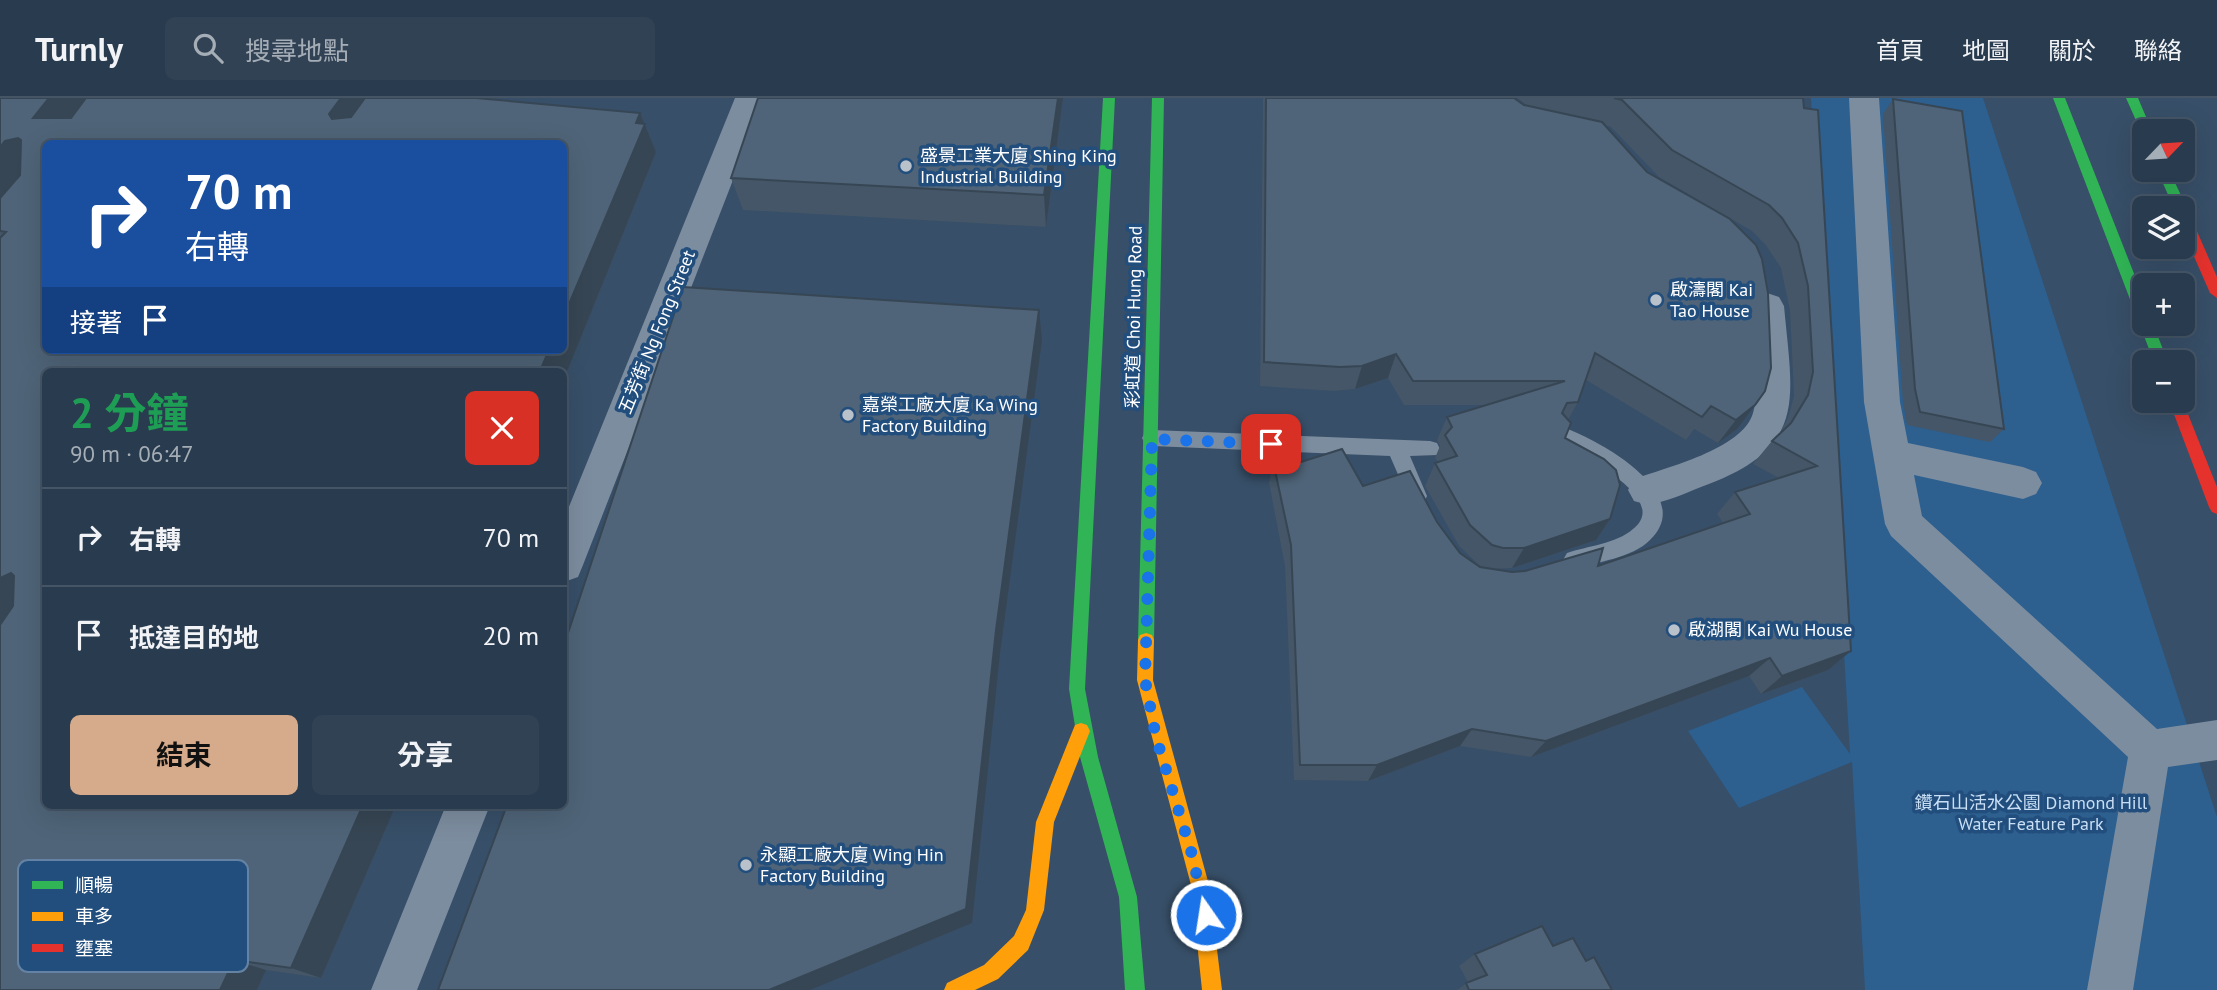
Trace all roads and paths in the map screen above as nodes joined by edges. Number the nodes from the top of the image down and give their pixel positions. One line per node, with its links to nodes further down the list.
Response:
1 (750, 98): 22 (street, 五芳街 Ng Fong Street)
2 (1109, 98): 24 (main road, 彩虹道 Choi Hung Road)
3 (1158, 98): 14 (main road, 彩虹道 Choi Hung Road)
4 (1864, 98): 17 (street)
5 (2059, 98): 10 (main road)
6 (2132, 98): 7 (main road)
7 (2141, 119)
8 (2195, 243): 11 (main road)
9 (1762, 272): 19 (street)
10 (2132, 287)
11 (2217, 293)
12 (2181, 413): 20 (main road)
13 (1562, 435): 19 (lane)
14 (1152, 439): 15 (lane); 31 (main road, 彩虹道 Choi Hung Road)
15 (1396, 447): 16 (lane); 21 (lane)
16 (1430, 449)
17 (1891, 455): 18 (street); 26 (street)
18 (2023, 483)
19 (1647, 490): 23 (lane)
20 (2217, 507)
21 (1429, 516)
22 (567, 557)
23 (1558, 566)
24 (1082, 732): 29 (main road); 30 (main road, 彩虹道 Choi Hung Road)
25 (2217, 740): 26 (street)
26 (2150, 750): 32 (street)
27 (466, 809): 28 (street)
28 (394, 990)
29 (954, 990)
30 (1135, 990)
31 (1212, 990)
32 (2110, 990)

